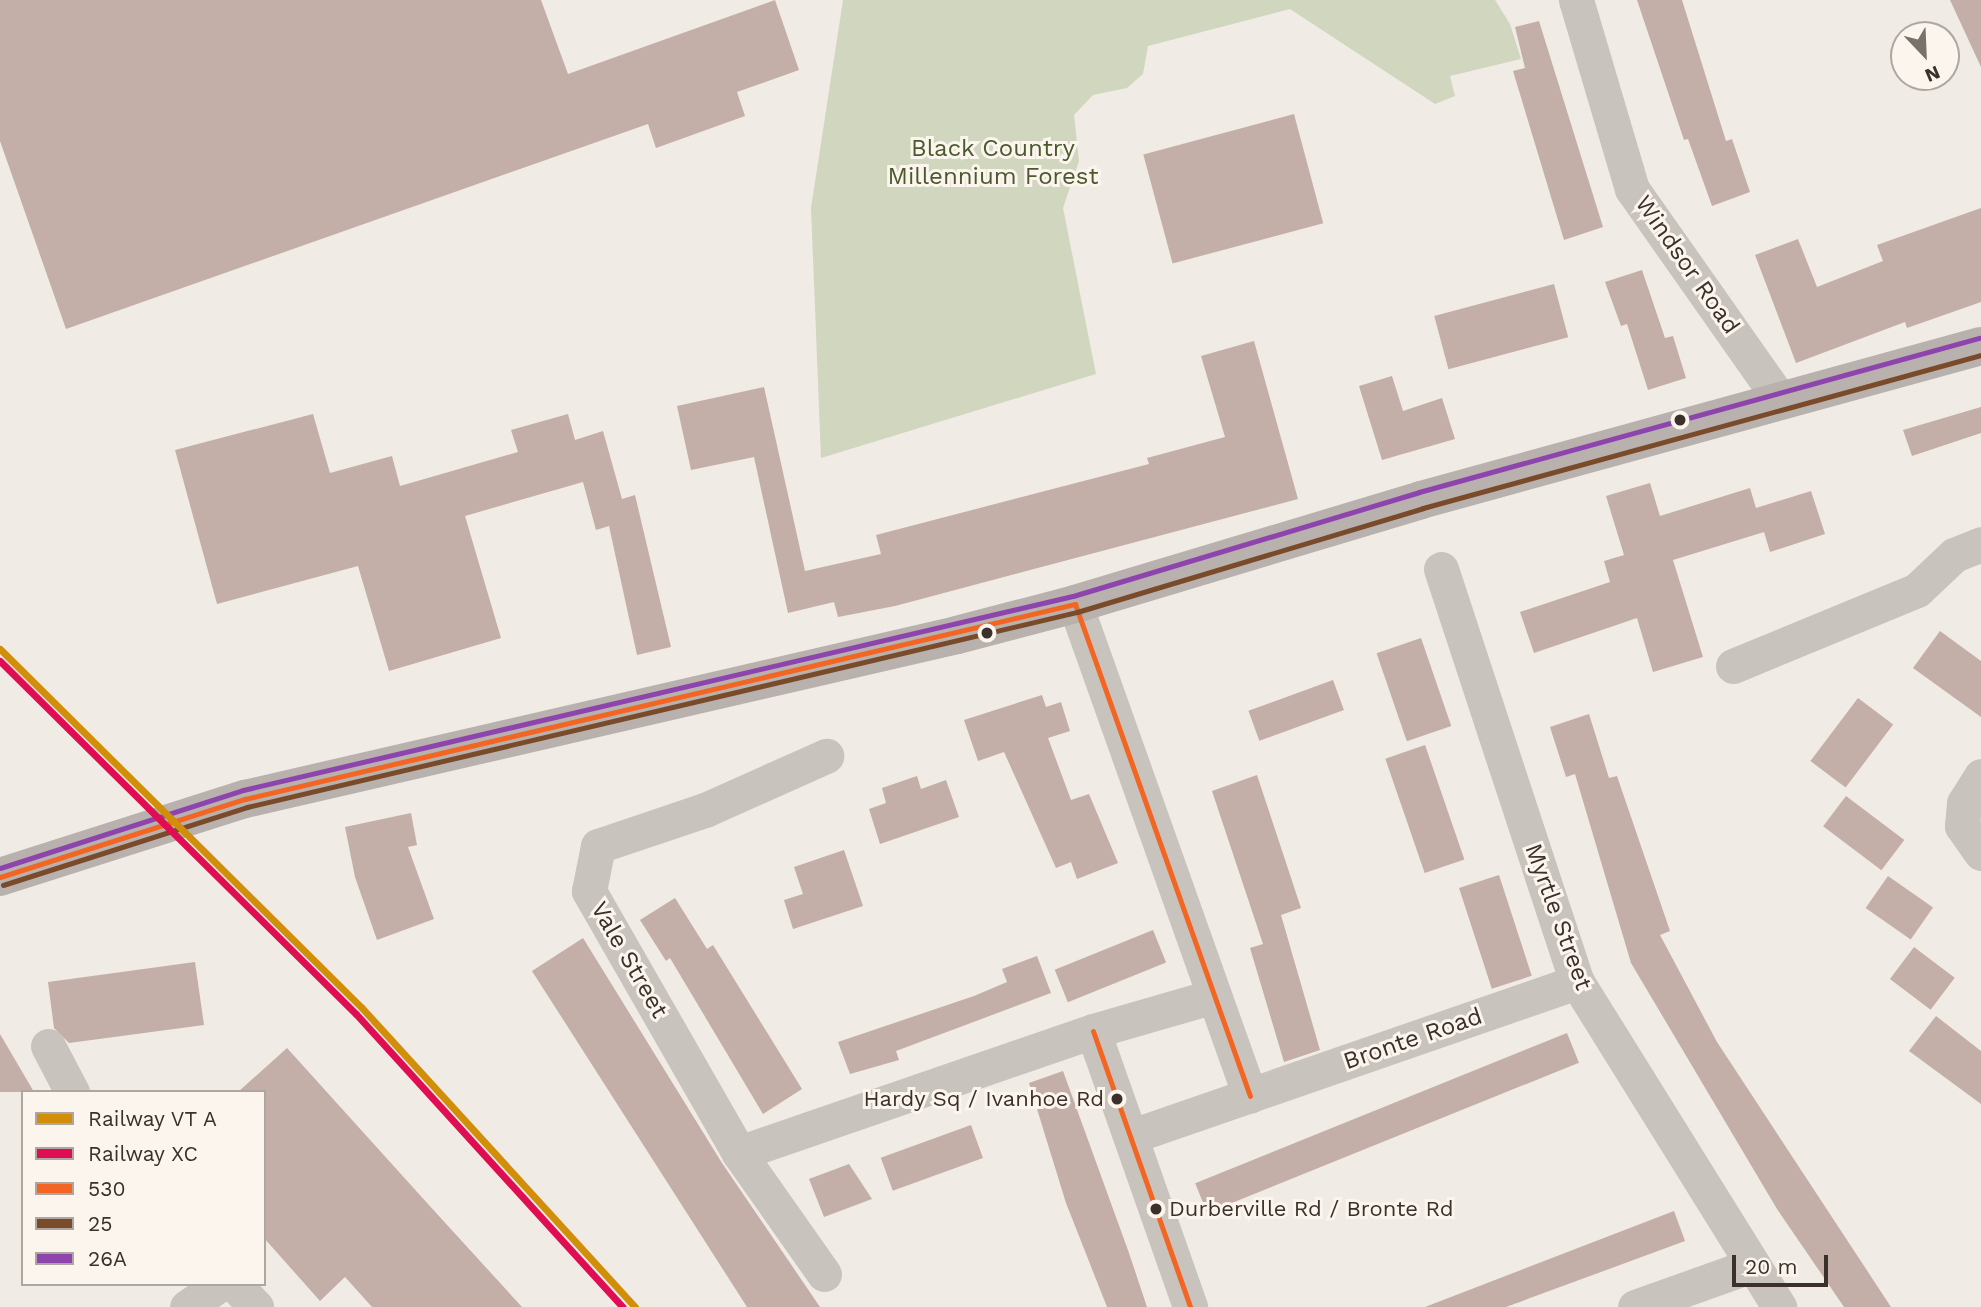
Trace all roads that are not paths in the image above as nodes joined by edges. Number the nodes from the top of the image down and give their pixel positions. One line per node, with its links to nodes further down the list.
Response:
1 (1576, 0): 3 (street, Windsor Road)
2 (1981, 346): 3 (main road)
3 (1781, 401): 7 (main road)
4 (1968, 549): 6 (street); 8 (street)
5 (1441, 569): 13 (street, Myrtle Street)
6 (1981, 576)
7 (1074, 604): 12 (main road); 14 (street)
8 (1733, 666)
9 (826, 756): 20 (street, Vale Street)
10 (1981, 776): 11 (street)
11 (1981, 853)
12 (0, 877)
13 (1577, 982): 18 (street, Bronte Road); 21 (street, Myrtle Street)
14 (1214, 996): 15 (street); 18 (street)
15 (1093, 1031): 19 (street); 20 (street)
16 (48, 1045): 17 (street)
17 (71, 1090)
18 (1250, 1096): 19 (street, Bronte Road)
19 (1132, 1136): 27 (street)
20 (739, 1153): 22 (street, Vale Street)
21 (1750, 1266): 28 (street); 29 (street, Myrtle Street)
22 (824, 1274)
23 (217, 1286): 25 (street)
24 (236, 1286): 26 (street)
25 (187, 1307)
26 (256, 1307)
27 (1190, 1307)
28 (1635, 1307)
29 (1779, 1307)

